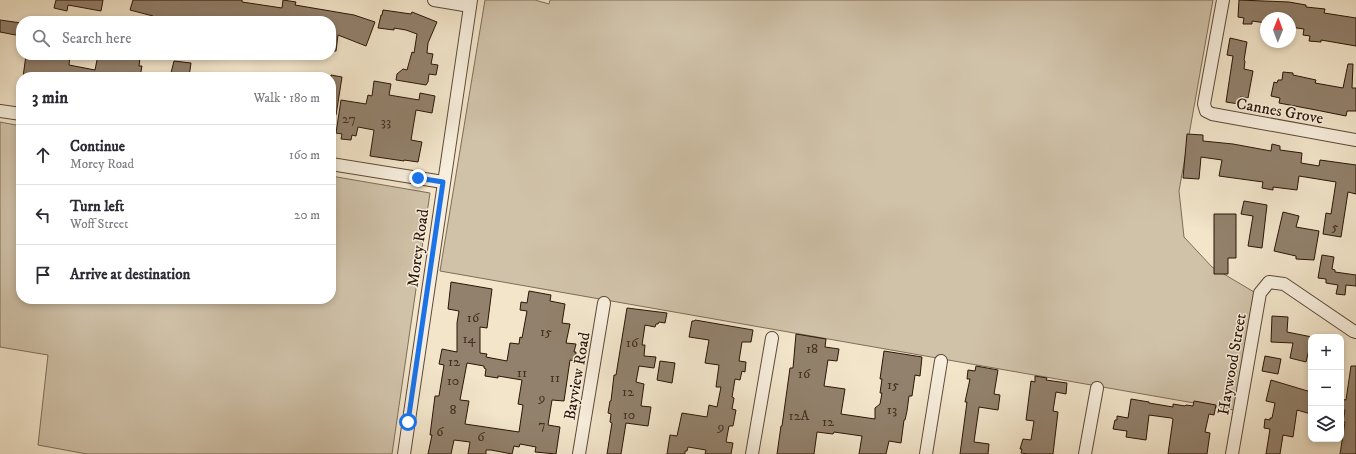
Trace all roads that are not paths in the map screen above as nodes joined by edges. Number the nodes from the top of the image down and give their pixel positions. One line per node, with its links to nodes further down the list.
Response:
1 (434, 0): 3 (street)
2 (1223, 0): 6 (street, Cannes Grove)
3 (471, 3): 8 (street, Morey Road)
4 (0, 111): 5 (street)
5 (16, 113)
6 (1356, 140)
7 (336, 165): 8 (street)
8 (443, 182): 14 (street, Morey Road)
9 (604, 303): 15 (street, Bayview Road)
10 (1356, 332): 19 (street, Haywood Street)
11 (772, 338): 16 (street)
12 (941, 361): 17 (street)
13 (1097, 388): 18 (street)
14 (404, 454)
15 (579, 454)
16 (752, 454)
17 (926, 454)
18 (1085, 454)
19 (1232, 454)

